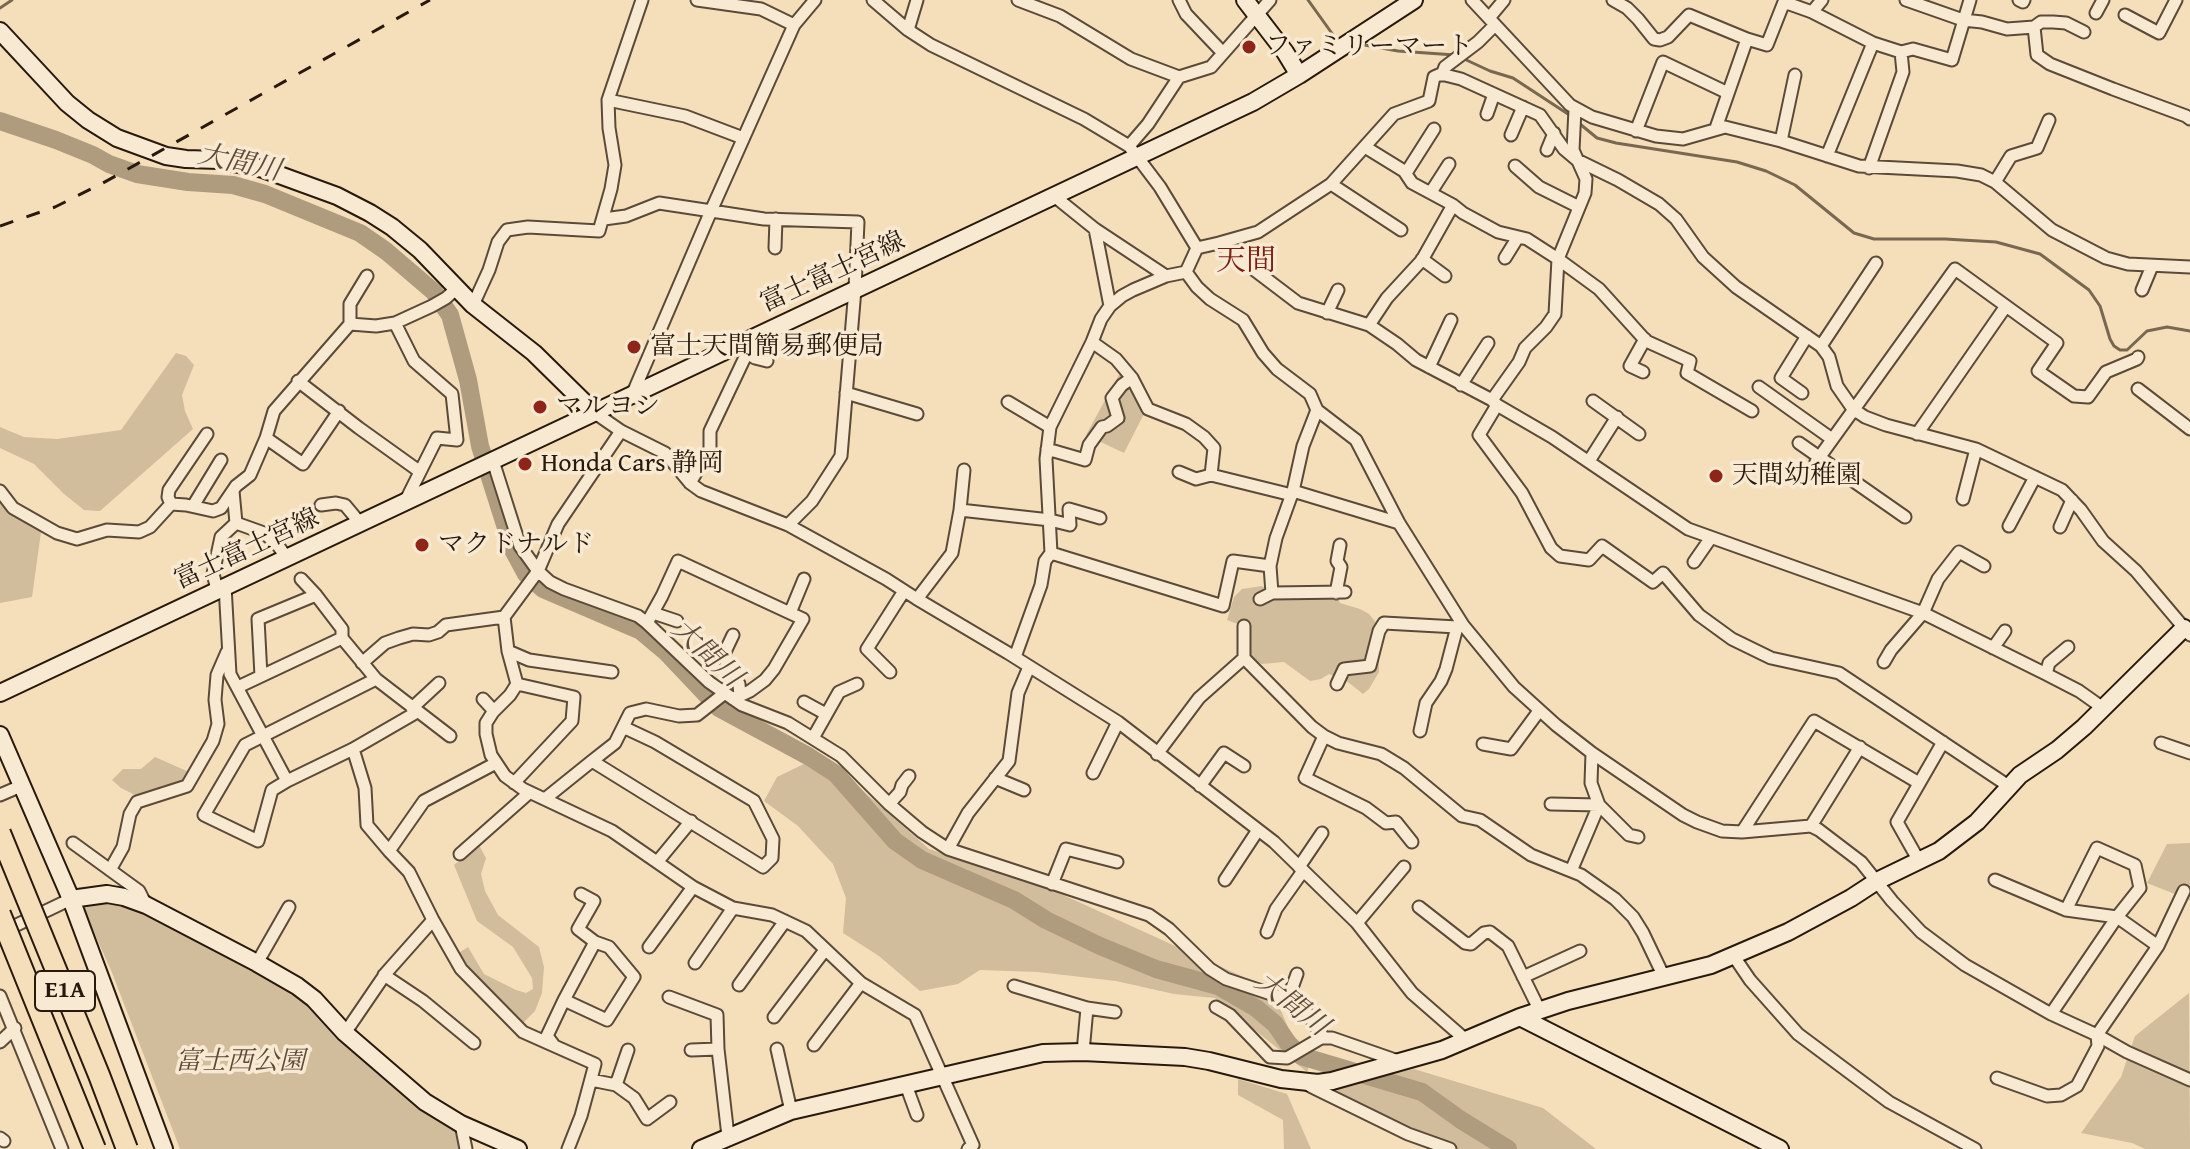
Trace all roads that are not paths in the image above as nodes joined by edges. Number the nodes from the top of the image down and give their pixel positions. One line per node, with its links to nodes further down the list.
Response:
1 (642, 0): 40 (street)
2 (697, 0): 25 (street)
3 (815, 0): 25 (street)
4 (873, 0): 27 (street)
5 (917, 0): 27 (street)
6 (1018, 0): 37 (street)
7 (1179, 0): 33 (street)
8 (1245, 0): 22 (street)
9 (1270, 0): 22 (street)
10 (1414, 0): 34 (street, 富士富士宮線)
11 (1472, 0): 24 (street)
12 (1504, 0): 24 (street)
13 (1613, 0): 30 (street)
14 (1822, 0): 19 (street)
15 (1906, 0): 23 (street)
16 (1970, 0): 23 (street)
17 (2103, 0): 20 (street)
18 (2176, 0): 21 (street)
19 (1812, 12): 30 (street); 31 (street)
20 (2096, 13)
21 (2125, 15)
22 (1257, 16): 33 (street); 34 (street)
23 (1963, 20): 26 (street); 32 (street)
24 (1492, 21): 35 (street); 42 (street)
25 (794, 25): 51 (street)
26 (2034, 27): 29 (street); 44 (street)
27 (908, 30): 55 (street)
28 (0, 31): 90 (street)
29 (2084, 32)
30 (1747, 39): 38 (street)
31 (1873, 43): 32 (street); 56 (street)
32 (1901, 52): 60 (street)
33 (1223, 53): 37 (street)
34 (1299, 75): 55 (street, 富士富士宮線)
35 (1442, 75): 39 (street); 53 (street)
36 (1795, 75): 52 (street)
37 (1179, 77): 55 (street)
38 (1728, 93): 46 (street); 48 (street)
39 (1494, 94): 41 (street); 43 (street)
40 (608, 100): 51 (street); 69 (street)
41 (1523, 107): 49 (street); 50 (street)
42 (1575, 113): 48 (street); 57 (street)
43 (1487, 114)
44 (2189, 115)
45 (2049, 120): 62 (street)
46 (1716, 128): 48 (street); 52 (street)
47 (1434, 129): 61 (street)
48 (1636, 131)
49 (1554, 133): 54 (street); 57 (street)
50 (1511, 135)
51 (743, 138): 68 (street)
52 (1781, 141): 56 (street)
53 (1365, 147): 61 (street); 63 (street)
54 (1547, 150)
55 (1133, 151): 65 (street, 富士富士宮線); 76 (street)
56 (1827, 156): 60 (street)
57 (1577, 160): 67 (street); 99 (street)
58 (1449, 164): 64 (street)
59 (1515, 166): 67 (street)
60 (1869, 168): 62 (street)
61 (1406, 173): 64 (street)
62 (1995, 182): 81 (street)
63 (1331, 184): 72 (street); 74 (street)
64 (1431, 192): 66 (street)
65 (1054, 196): 71 (street); 87 (street, 富士富士宮線)
66 (1453, 205): 73 (street); 78 (street)
67 (1579, 207): 79 (street)
68 (711, 211): 69 (street); 70 (street); 114 (street)
69 (604, 219): 91 (street)
70 (776, 219): 75 (street); 87 (street)
71 (1095, 229): 85 (street); 92 (street)
72 (1401, 230)
73 (1518, 237): 77 (street); 79 (street)
74 (1219, 243): 76 (street); 94 (street)
75 (775, 248)
76 (1197, 248): 83 (street)
77 (1505, 258)
78 (1422, 259): 86 (street); 98 (street)
79 (1558, 259): 100 (street); 119 (street)
80 (1876, 263): 104 (street)
81 (2152, 266): 82 (street); 89 (street)
82 (2190, 267)
83 (1186, 272): 85 (street); 121 (street)
84 (367, 276): 97 (street)
85 (1166, 276): 92 (street)
86 (1445, 276)
87 (855, 289): 103 (street, 富士富士宮線); 115 (street)
88 (1338, 290): 94 (street)
89 (2142, 290)
90 (451, 293): 91 (street); 96 (street)
91 (473, 305): 124 (street)
92 (1110, 306): 101 (street)
93 (2006, 306): 105 (street); 120 (street); 132 (street)
94 (1327, 313): 98 (street)
95 (1451, 320): 107 (street)
96 (395, 323): 97 (street); 143 (street)
97 (350, 324): 110 (street)
98 (1369, 325): 107 (street)
99 (1807, 336): 104 (street); 116 (street)
100 (1645, 339): 108 (street); 123 (street)
101 (1092, 342): 109 (street); 127 (street)
102 (1488, 343): 111 (street)
103 (748, 346): 106 (street); 114 (street, 富士富士宮線); 147 (street)
104 (1821, 346): 120 (street)
105 (2138, 357)
106 (767, 361)
107 (1429, 367): 111 (street)
108 (1643, 372)
109 (1132, 378): 136 (street); 145 (street)
110 (298, 381): 122 (street); 133 (street)
111 (1461, 385): 119 (street)
112 (1759, 387): 134 (street)
113 (2138, 389): 128 (street)
114 (633, 393): 124 (street, 富士富士宮線)
115 (846, 393): 125 (street); 164 (street)
116 (1802, 393)
117 (1593, 401): 126 (street)
118 (1008, 402): 127 (street)
119 (1495, 402): 141 (street); 230 (street)
120 (1853, 409): 132 (street); 134 (street)
121 (1317, 410): 150 (street); 163 (street)
122 (339, 411): 133 (street); 143 (street)
123 (1752, 411)
124 (595, 413): 129 (street); 140 (street, 富士富士宮線)
125 (917, 414)
126 (1617, 417): 131 (street); 141 (street)
127 (1050, 427): 136 (street)
128 (2190, 429)
129 (621, 431): 147 (street); 174 (street)
130 (207, 434): 154 (street)
131 (1639, 434)
132 (1917, 434): 137 (street)
133 (266, 438): 149 (street)
134 (1832, 439): 138 (street)
135 (1799, 443): 138 (street)
136 (1047, 449): 160 (street)
137 (1976, 449): 146 (street); 151 (street)
138 (1818, 459): 158 (street)
139 (221, 460): 156 (street)
140 (493, 461): 153 (street, 富士富士宮線); 174 (street)
141 (1589, 461): 167 (street)
142 (964, 470): 157 (street)
143 (419, 471): 153 (street)
144 (1179, 472): 145 (street)
145 (1211, 475): 150 (street)
146 (2035, 477): 152 (street); 165 (street)
147 (690, 483): 164 (street)
148 (0, 491): 154 (street)
149 (233, 491): 156 (street); 161 (street)
150 (1292, 493): 163 (street); 172 (street)
151 (1963, 499)
152 (2072, 500): 166 (street); 190 (street)
153 (404, 503): 162 (street, 富士富士宮線)
154 (171, 504): 156 (street)
155 (321, 505): 162 (street)
156 (193, 506)
157 (960, 510): 160 (street); 181 (street)
158 (1905, 517)
159 (1100, 518): 160 (street)
160 (1050, 520): 169 (street)
161 (236, 523): 170 (street); 177 (street)
162 (360, 523): 170 (street, 富士富士宮線)
163 (1399, 523): 189 (street)
164 (788, 525): 178 (street)
165 (2009, 526)
166 (2060, 527)
167 (1710, 539): 171 (street); 184 (street)
168 (1340, 545): 179 (street)
169 (1051, 553): 172 (street); 198 (street)
170 (286, 557): 177 (street, 富士富士宮線)
171 (1694, 562)
172 (1270, 566): 179 (street)
173 (1984, 566): 184 (street)
174 (538, 571): 185 (street); 186 (street)
175 (301, 579): 180 (street)
176 (804, 579): 183 (street)
177 (221, 588): 197 (street); 213 (street, 富士富士宮線)
178 (904, 591): 181 (street); 204 (street)
179 (1272, 593): 182 (street)
180 (316, 595): 193 (street); 206 (street)
181 (917, 599): 198 (street)
182 (1260, 599)
183 (790, 613): 186 (street); 215 (street)
184 (1923, 613): 195 (street); 200 (street)
185 (504, 617): 196 (street); 201 (street)
186 (650, 618): 187 (street); 215 (street)
187 (677, 621)
188 (1244, 626): 199 (street)
189 (1460, 626): 211 (street); 220 (street); 224 (street)
190 (2188, 628): 217 (street)
191 (2005, 631): 195 (street)
192 (733, 635): 215 (street)
193 (342, 638): 201 (street); 206 (street)
194 (2068, 647): 205 (street)
195 (1993, 648): 205 (street)
196 (508, 651): 203 (street); 209 (street)
197 (228, 652): 212 (street); 274 (street)
198 (1015, 657): 202 (street)
199 (1244, 658): 228 (street); 237 (street)
200 (1884, 662)
201 (362, 663): 207 (street)
202 (1029, 667): 222 (street); 243 (street)
203 (612, 672)
204 (890, 672)
205 (2046, 674): 217 (street)
206 (261, 676): 212 (street)
207 (376, 679): 218 (street); 226 (street)
208 (439, 683): 218 (street)
209 (517, 684): 219 (street); 245 (street)
210 (857, 684): 221 (street)
211 (1337, 684)
212 (238, 687): 226 (street)
213 (0, 693)
214 (483, 699): 219 (street)
215 (725, 699): 223 (street); 229 (street)
216 (804, 702): 221 (street)
217 (2103, 708): 249 (street)
218 (414, 710): 227 (street); 234 (street)
219 (494, 711): 239 (street)
220 (1539, 711): 232 (street); 235 (street)
221 (826, 714): 229 (street)
222 (1118, 722): 237 (street); 241 (street)
223 (623, 727): 238 (street); 257 (street)
224 (1420, 731)
225 (0, 735): 247 (street)
226 (262, 735): 244 (street); 244 (street)
227 (450, 736)
228 (1324, 736): 264 (street); 275 (street)
229 (813, 738): 254 (street)
230 (1943, 742): 246 (street); 249 (street)
231 (2161, 743): 236 (street)
232 (1483, 744)
233 (1860, 747): 246 (street); 258 (street); 260 (street)
234 (353, 749): 244 (street); 267 (street)
235 (1592, 753): 256 (street); 260 (street)
236 (2190, 753)
237 (1157, 754): 248 (street)
238 (592, 761): 253 (street); 257 (street)
239 (496, 763): 245 (street); 267 (street)
240 (1244, 766): 248 (street)
241 (1093, 773)
242 (909, 776): 254 (street)
243 (995, 778): 250 (street); 266 (street)
244 (287, 781)
245 (514, 783): 251 (street)
246 (1919, 783): 270 (street)
247 (21, 786): 252 (street); 283 (street)
248 (1200, 786): 259 (street)
249 (2010, 787): 270 (street)
250 (1024, 790)
251 (529, 793): 253 (street); 268 (street)
252 (0, 795)
253 (546, 798): 269 (street)
254 (889, 804): 266 (street)
255 (1551, 804): 256 (street)
256 (1599, 805): 263 (street); 275 (street)
257 (691, 821): 269 (street)
258 (1811, 826): 260 (street); 278 (street)
259 (1258, 830): 273 (street); 276 (street)
260 (1742, 832)
261 (0, 833): 352 (highway, E1A, bridge)
262 (1322, 833): 273 (street)
263 (1638, 837)
264 (1412, 842)
265 (73, 843): 274 (street)
266 (948, 849): 279 (street)
267 (389, 851): 291 (street)
268 (460, 854)
269 (658, 861): 280 (street)
270 (1919, 861): 278 (street)
271 (1117, 862): 279 (street)
272 (1404, 867): 293 (street)
273 (1301, 869): 293 (street); 294 (street)
274 (110, 870): 284 (street)
275 (1571, 871): 307 (street)
276 (1225, 880)
277 (1995, 880): 288 (street)
278 (1877, 881): 301 (street); 319 (street)
279 (1052, 884): 313 (street)
280 (693, 887): 287 (street); 298 (street)
281 (2184, 891): 297 (street)
282 (581, 894): 296 (street)
283 (71, 899): 284 (street); 295 (street); 353 (street)
284 (146, 905): 302 (street)
285 (289, 907): 302 (street)
286 (1419, 907): 306 (street)
287 (733, 908): 292 (street); 303 (street)
288 (2066, 910): 290 (street); 290 (street)
289 (0, 914): 351 (highway, E1A, bridge)
290 (2117, 917): 297 (street); 319 (street)
291 (433, 920): 305 (street); 329 (street)
292 (785, 921): 299 (street); 309 (street)
293 (1357, 923): 326 (street)
294 (1267, 932)
295 (0, 933)
296 (595, 942): 314 (street); 314 (street)
297 (2158, 946): 324 (street)
298 (649, 947)
299 (825, 950): 308 (street); 320 (street)
300 (1580, 951): 306 (street)
301 (1733, 955): 307 (street); 359 (street)
302 (257, 963): 323 (street)
303 (695, 963)
304 (1297, 974): 313 (street)
305 (384, 975): 323 (street); 328 (street)
306 (1523, 977): 317 (street)
307 (1664, 977): 317 (street)
308 (861, 983): 330 (street); 337 (street)
309 (739, 985)
310 (1014, 986): 316 (street)
311 (0, 996): 322 (street)
312 (669, 997): 331 (street)
313 (1288, 999): 325 (street)
314 (564, 1000): 329 (street)
315 (1216, 1007): 325 (street)
316 (1087, 1008): 318 (street); 335 (street)
317 (1540, 1011): 321 (street)
318 (1115, 1012)
319 (2051, 1014): 324 (street)
320 (774, 1017)
321 (1520, 1017): 326 (street); 358 (street)
322 (15, 1028): 327 (street); 350 (street)
323 (345, 1033): 347 (street)
324 (2097, 1035): 338 (street); 340 (street)
325 (1324, 1038): 336 (street)
326 (1467, 1041): 336 (street)
327 (0, 1042)
328 (474, 1043)
329 (553, 1044): 339 (street)
330 (814, 1045)
331 (718, 1049): 334 (street); 348 (street)
332 (777, 1049): 345 (street)
333 (628, 1050): 342 (street)
334 (691, 1050)
335 (1083, 1052): 337 (street); 341 (street)
336 (1394, 1065): 341 (street)
337 (942, 1076): 343 (street); 349 (street)
338 (1997, 1078)
339 (591, 1080): 342 (street); 356 (street)
340 (2190, 1080)
341 (1302, 1082): 357 (street)
342 (616, 1085): 344 (street)
343 (906, 1085): 345 (street); 346 (street)
344 (670, 1102)
345 (791, 1111): 348 (street)
346 (917, 1115)
347 (461, 1124): 354 (street); 355 (street)
348 (715, 1144)
349 (972, 1148)
350 (62, 1149)
351 (95, 1149)
352 (127, 1149)
353 (164, 1149)
354 (466, 1149)
355 (518, 1149)
356 (568, 1149)
357 (1450, 1149)
358 (1780, 1149)
359 (1975, 1149)

